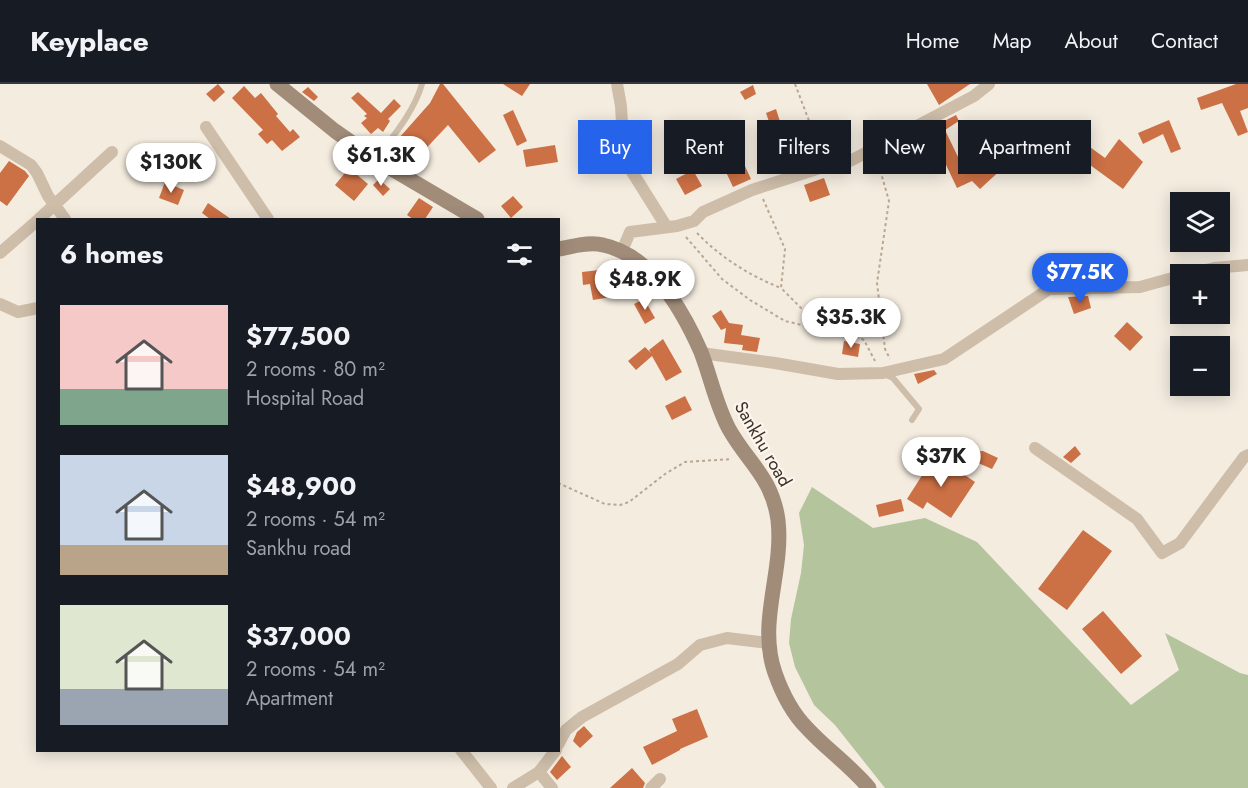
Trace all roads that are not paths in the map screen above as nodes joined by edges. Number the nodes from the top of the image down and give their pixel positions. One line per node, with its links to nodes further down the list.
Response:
1 (277, 84): 8 (main road)
2 (422, 84): 8 (lane)
3 (617, 84): 15 (street)
4 (989, 84): 15 (street)
5 (206, 127): 12 (street)
6 (0, 146): 9 (street)
7 (112, 152): 9 (street)
8 (375, 159): 13 (main road)
9 (55, 205): 10 (street); 11 (street)
10 (40, 218)
11 (64, 218)
12 (267, 218)
13 (472, 218)
14 (36, 222): 18 (street)
15 (671, 226): 17 (street)
16 (560, 249): 17 (main road, Sankhu road)
17 (622, 251): 24 (main road, Sankhu road)
18 (0, 253)
19 (1248, 265): 20 (street)
20 (1230, 267)
21 (1170, 279): 25 (street)
22 (0, 304): 23 (street)
23 (36, 308)
24 (701, 353): 25 (street); 29 (main road, Sankhu road)
25 (889, 372): 26 (lane)
26 (912, 420)
27 (1035, 448): 28 (street)
28 (1248, 455)
29 (768, 643): 30 (street); 39 (main road, Sankhu road)
30 (560, 742)
31 (463, 752): 35 (street)
32 (554, 752): 33 (street)
33 (539, 772): 36 (street); 37 (street)
34 (660, 779): 38 (street)
35 (492, 788)
36 (513, 788)
37 (552, 788)
38 (651, 788)
39 (869, 788)

